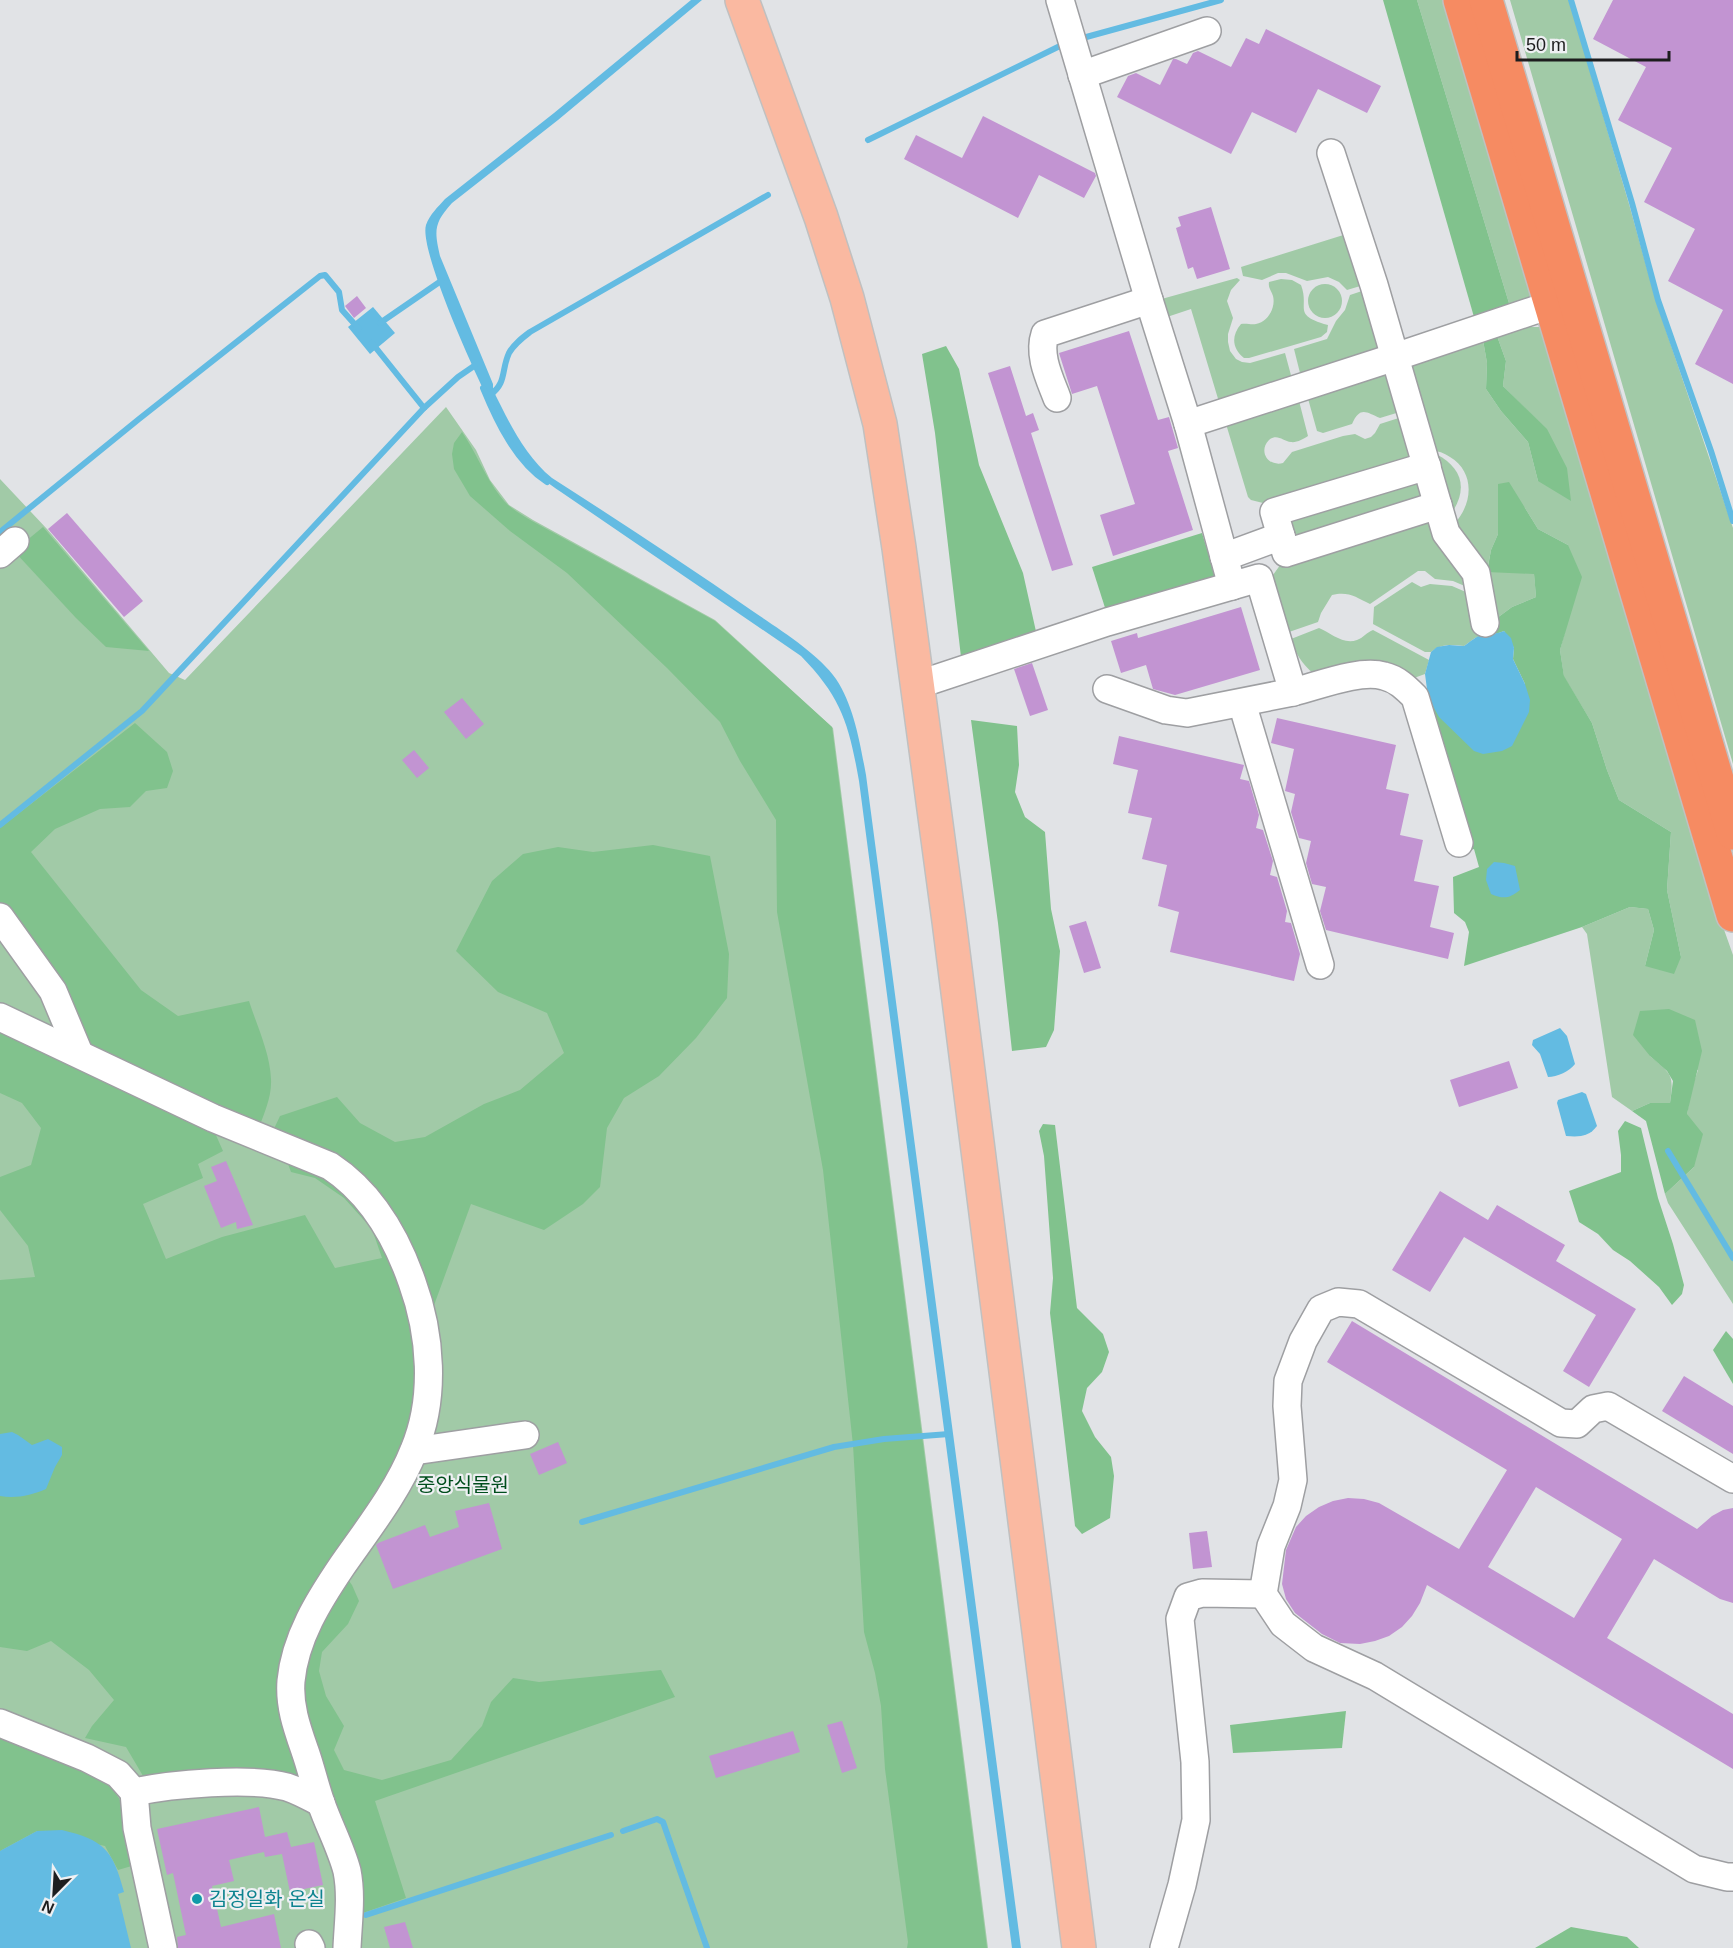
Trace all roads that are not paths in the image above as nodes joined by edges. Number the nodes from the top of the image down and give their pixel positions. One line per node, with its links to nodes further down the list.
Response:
1 (742, 0): 19 (main road)
2 (1060, 0): 6 (street)
3 (1460, 0): 9 (highway)
4 (1486, 0): 23 (highway)
5 (1208, 31): 6 (street)
6 (1076, 55): 8 (street)
7 (1331, 153): 10 (street)
8 (1149, 300): 11 (street); 12 (street)
9 (1550, 304): 10 (street); 25 (highway)
10 (1395, 357): 12 (street); 13 (street)
11 (1056, 398)
12 (1188, 424): 16 (street)
13 (1427, 466): 14 (street); 15 (street)
14 (1438, 505): 15 (street); 18 (street)
15 (1281, 536): 16 (street)
16 (1224, 556): 17 (street)
17 (1232, 586): 19 (street); 21 (street)
18 (1485, 623)
19 (917, 685): 40 (main road)
20 (1107, 689): 22 (street)
21 (1293, 692): 22 (street); 24 (street)
22 (1242, 703): 27 (street)
23 (1733, 833)
24 (1459, 843)
25 (1733, 915)
26 (0, 918): 29 (street)
27 (1320, 965)
28 (0, 1017): 29 (street)
29 (79, 1053): 31 (street)
30 (525, 1435): 31 (street)
31 (414, 1452): 36 (street)
32 (1733, 1479): 33 (street)
33 (1263, 1594): 37 (street); 41 (street)
34 (0, 1723): 35 (street)
35 (134, 1792): 36 (street); 38 (street)
36 (321, 1803): 39 (street)
37 (1733, 1877)
38 (163, 1948)
39 (346, 1948)
40 (1078, 1948)
41 (1164, 1948)

